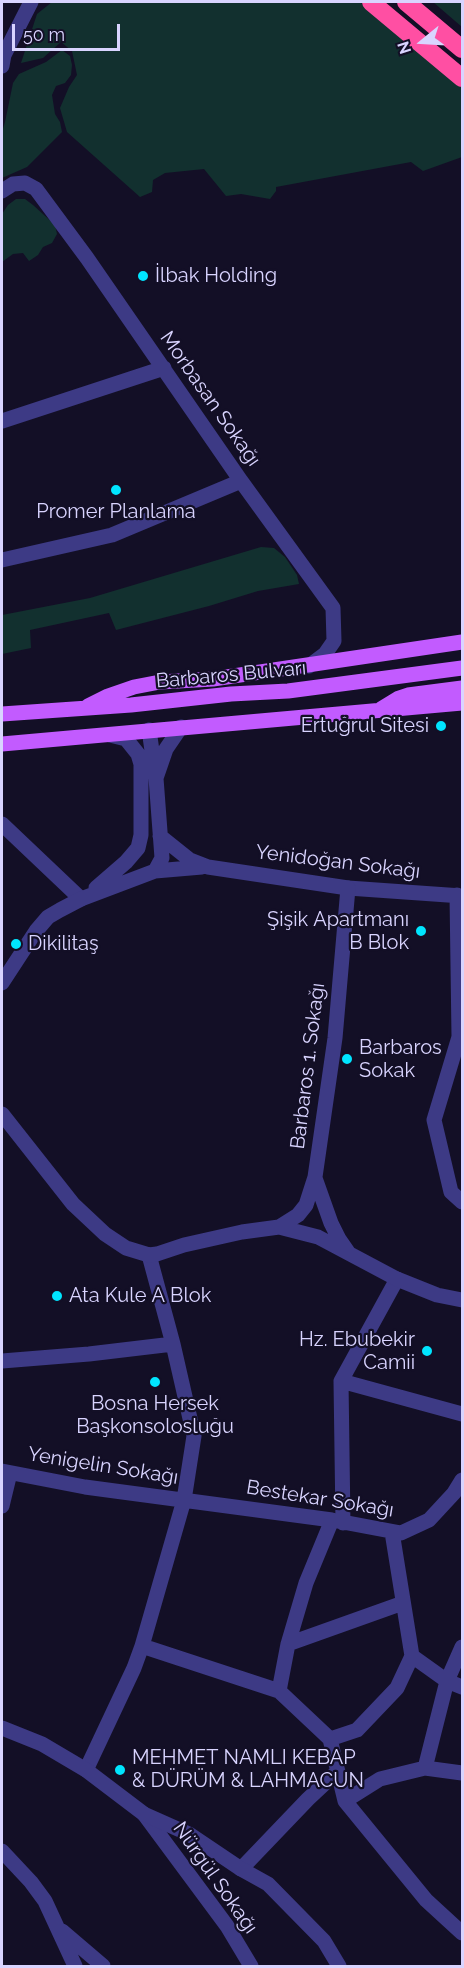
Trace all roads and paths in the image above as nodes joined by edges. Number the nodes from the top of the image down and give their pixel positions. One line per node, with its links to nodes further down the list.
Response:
1 (31, 2): 5 (street)
2 (371, 2): 6 (highway)
3 (406, 2): 4 (highway)
4 (462, 49)
5 (2, 66)
6 (462, 78)
7 (2, 191): 8 (street, Morbasan Sokağı)
8 (164, 368): 9 (street); 10 (street, Morbasan Sokağı)
9 (2, 421)
10 (241, 481): 11 (street); 13 (street, Morbasan Sokağı)
11 (2, 560)
12 (462, 642): 13 (main road)
13 (309, 666): 15 (main road)
14 (462, 668): 17 (main road, Barbaros Bulvarı)
15 (226, 677): 17 (main road); 20 (main road)
16 (462, 688): 21 (main road)
17 (211, 695): 19 (main road, Barbaros Bulvarı); 23 (main road)
18 (462, 703): 21 (main road)
19 (131, 705): 20 (main road, Barbaros Bulvarı); 25 (main road)
20 (83, 709): 22 (main road, Barbaros Bulvarı)
21 (379, 711): 23 (main road)
22 (2, 714)
23 (226, 724): 24 (main road)
24 (181, 727): 25 (main road); 28 (street)
25 (148, 730): 26 (main road); 28 (street)
26 (107, 734): 27 (main road); 35 (street)
27 (2, 744)
28 (156, 778): 30 (street)
29 (2, 824): 35 (street)
30 (160, 836): 31 (street); 32 (street)
31 (208, 867): 32 (street); 33 (street, Yenidoğan Sokağı)
32 (155, 871): 35 (street)
33 (348, 888): 34 (street, Yenidoğan Sokağı); 38 (street, Barbaros 1. Sokağı)
34 (460, 895): 39 (street)
35 (81, 899): 36 (street)
36 (4, 973)
37 (2, 1114): 42 (street)
38 (315, 1177): 40 (street, Barbaros 1. Sokağı); 41 (street)
39 (462, 1202)
40 (279, 1227): 41 (street); 42 (street)
41 (349, 1254): 43 (street)
42 (149, 1255): 45 (street, Yenigelin Sokağı)
43 (397, 1279): 44 (street); 47 (street)
44 (462, 1300)
45 (173, 1344): 46 (street); 51 (street, Yenigelin Sokağı)
46 (2, 1361)
47 (341, 1382): 48 (street); 53 (street)
48 (462, 1414)
49 (6, 1472): 51 (street, Yenigelin Sokağı); 52 (street)
50 (462, 1480): 54 (street, Bestekar Sokağı)
51 (184, 1500): 53 (street, Bestekar Sokağı); 57 (street)
52 (2, 1506)
53 (338, 1521): 54 (street, Bestekar Sokağı); 56 (street)
54 (392, 1532): 55 (street)
55 (403, 1603): 56 (street); 59 (street)
56 (288, 1644): 62 (street)
57 (142, 1646): 62 (street); 66 (street)
58 (462, 1647): 60 (street)
59 (411, 1656): 60 (street); 64 (street)
60 (447, 1681): 61 (street); 65 (street)
61 (462, 1687)
62 (279, 1692): 64 (street)
63 (2, 1728): 66 (street)
64 (330, 1739): 67 (street)
65 (425, 1768): 68 (street); 69 (street)
66 (86, 1770): 70 (street)
67 (338, 1771): 69 (street); 72 (street)
68 (462, 1773)
69 (345, 1801): 74 (street)
70 (144, 1814): 72 (street); 77 (street, Nürgül Sokağı)
71 (2, 1851): 73 (street)
72 (241, 1869): 78 (street)
73 (57, 1927): 75 (street); 76 (street)
74 (462, 1933)
75 (75, 1966)
76 (103, 1966)
77 (251, 1966)
78 (339, 1966)

